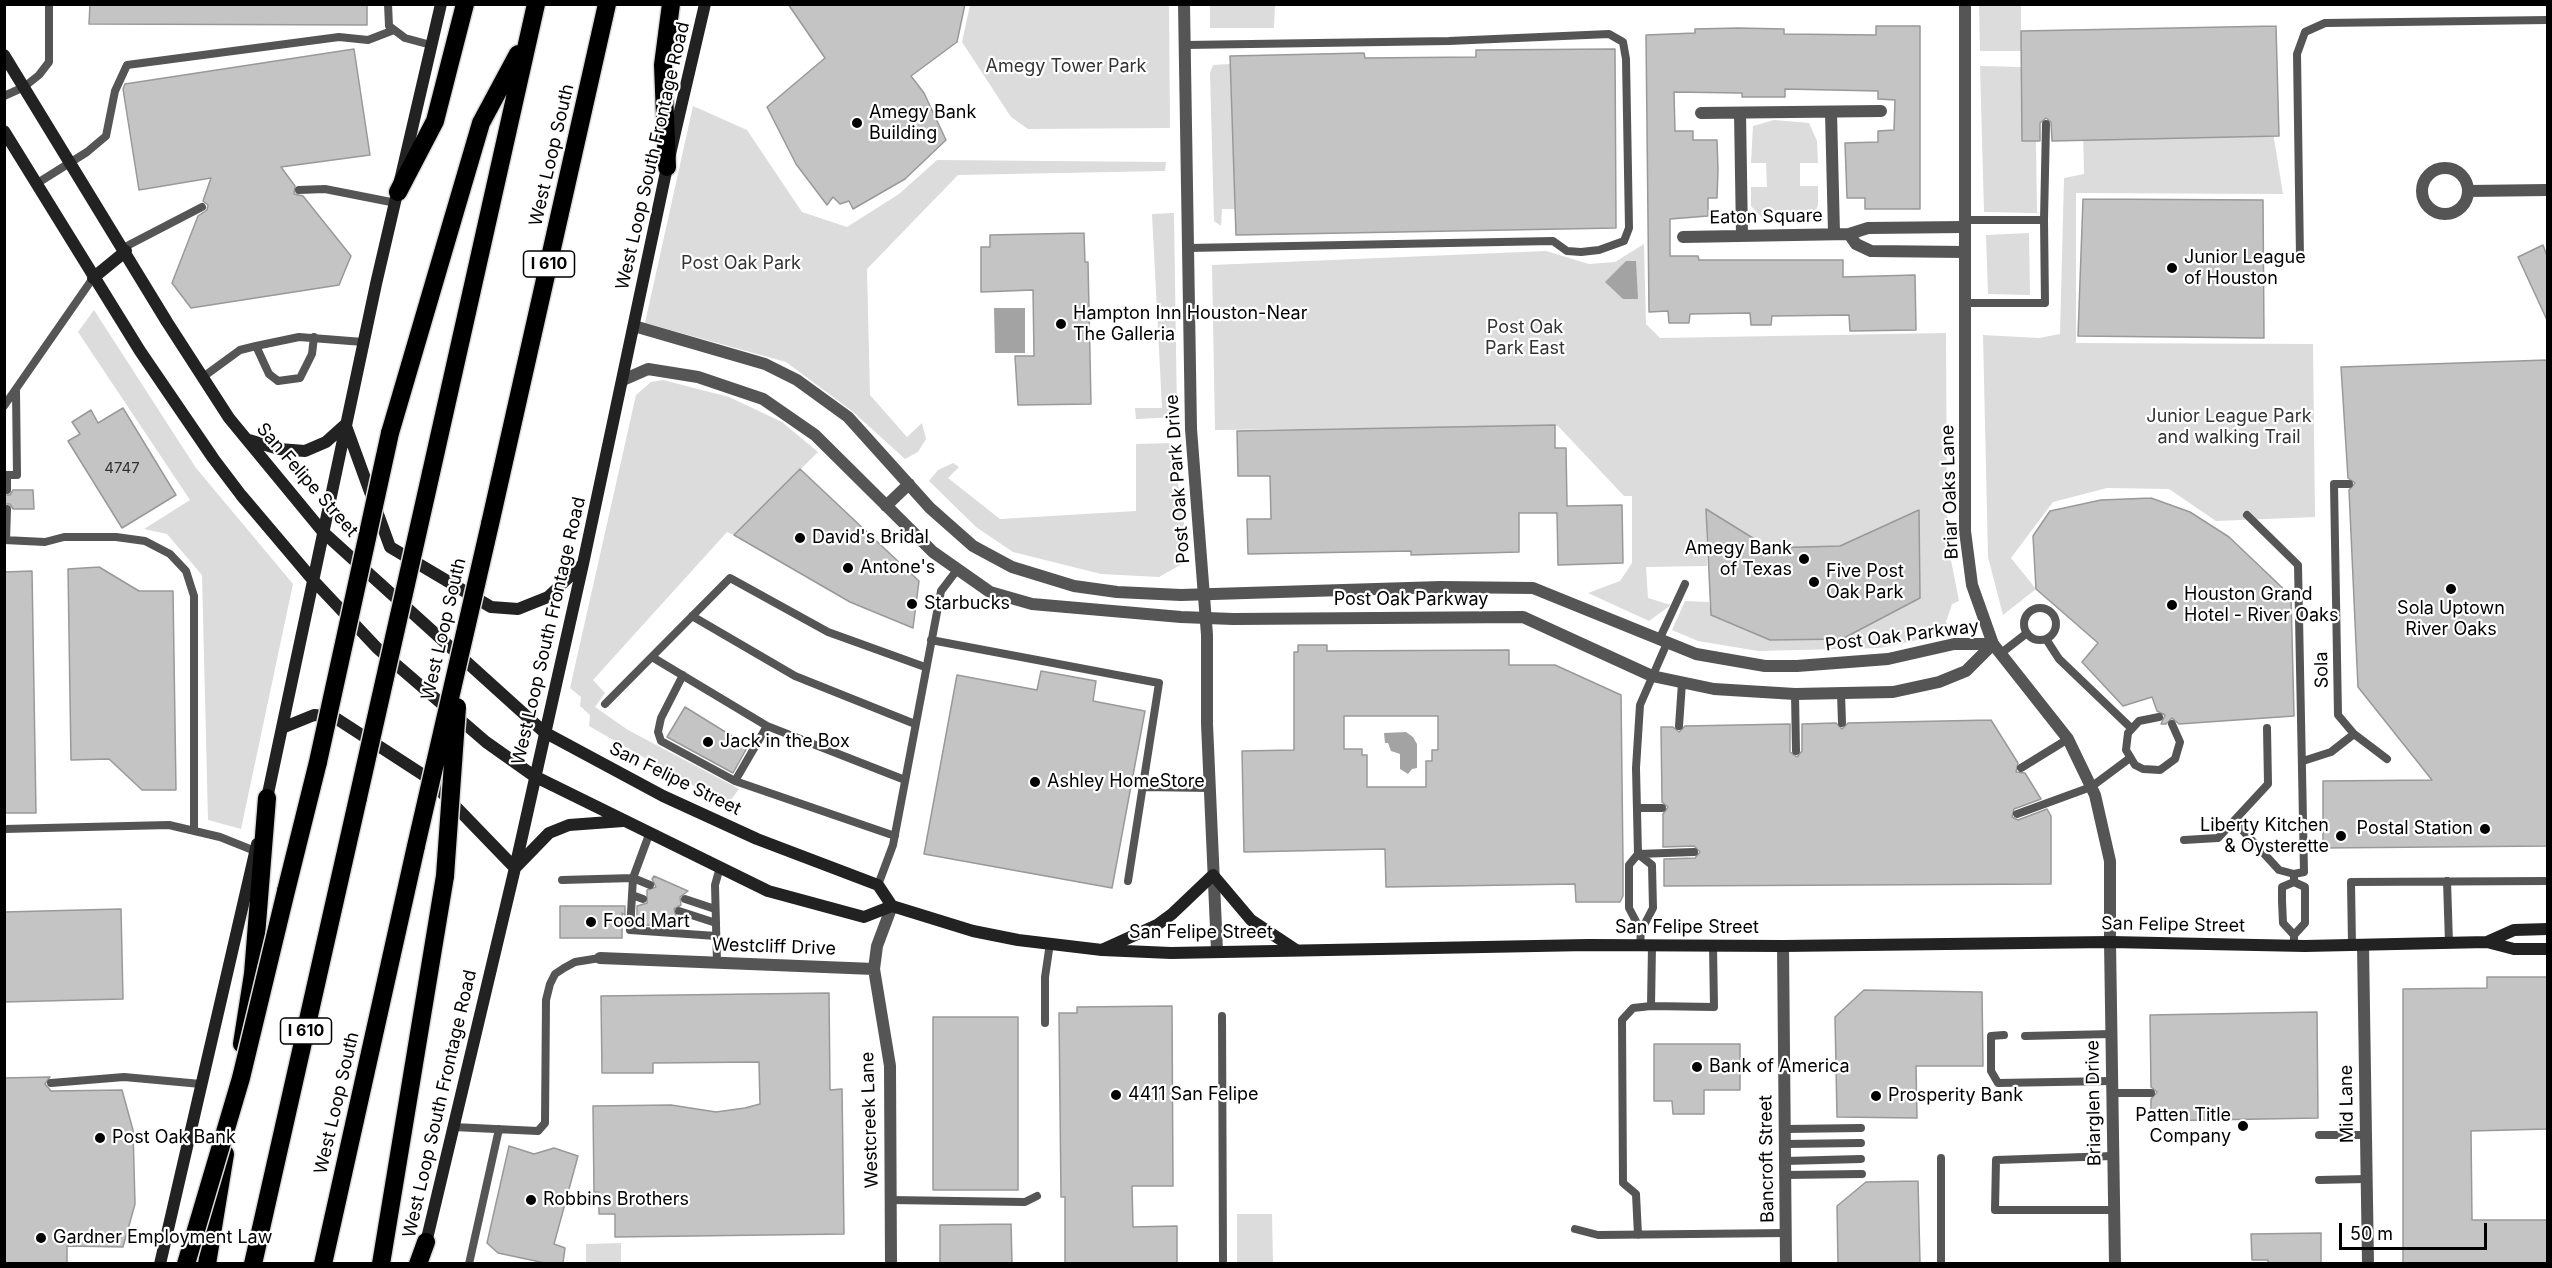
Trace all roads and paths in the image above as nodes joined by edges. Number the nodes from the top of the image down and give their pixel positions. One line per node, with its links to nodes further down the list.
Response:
1 (49, 4): 17 (lane)
2 (388, 4): 12 (lane)
3 (441, 4): 14 (main road)
4 (465, 4): 31 (highway)
5 (536, 4): 13 (highway, I 610)
6 (607, 4): 76 (highway, West Loop South / I 610, bridge)
7 (671, 4): 26 (highway)
8 (705, 4): 26 (main road, West Loop South Frontage Road)
9 (1184, 4): 15 (street, Post Oak Park Drive)
10 (1965, 4): 34 (street, Briar Oaks Lane)
11 (2547, 20): 42 (lane)
12 (394, 30): 14 (lane); 25 (lane)
13 (529, 34): 193 (highway, bridge); 195 (highway, I 610, bridge)
14 (431, 45): 31 (main road)
15 (1185, 45): 39 (street, Post Oak Park Drive); 39 (lane)
16 (4, 55): 17 (main road, San Felipe Street)
17 (24, 87): 18 (lane); 25 (main road, San Felipe Street)
18 (4, 96)
19 (1881, 111): 20 (street)
20 (1831, 112): 22 (street); 35 (street)
21 (1701, 113): 22 (street)
22 (1740, 113): 37 (street)
23 (2046, 124): 33 (lane)
24 (4, 131): 27 (main road)
25 (71, 162): 27 (lane); 40 (main road, San Felipe Street)
26 (667, 167): 45 (main road, West Loop South Frontage Road)
27 (36, 184): 43 (main road)
28 (299, 190): 31 (lane)
29 (2547, 190): 30 (street)
30 (2468, 191)
31 (397, 197): 47 (main road)
32 (202, 207): 40 (lane)
33 (2044, 220): 34 (lane); 44 (lane)
34 (1965, 224): 36 (street, Eaton Square); 41 (street, Briar Oaks Lane)
35 (1834, 234): 36 (street, Eaton Square); 37 (street, Eaton Square)
36 (1849, 234): 41 (street, Eaton Square)
37 (1742, 235): 38 (street, Eaton Square)
38 (1683, 237)
39 (1188, 248): 68 (street, Post Oak Park Drive)
40 (125, 250): 43 (main road); 49 (main road, San Felipe Street)
41 (1965, 252): 44 (street, Briar Oaks Lane)
42 (2300, 258)
43 (93, 278): 51 (lane); 66 (main road)
44 (1965, 303): 75 (street, Briar Oaks Lane)
45 (634, 326): 50 (main road, West Loop South Frontage Road); 56 (street, Post Oak Parkway)
46 (314, 337): 47 (lane); 48 (lane); 48 (lane)
47 (363, 342): 53 (main road)
48 (256, 346): 49 (lane)
49 (203, 377): 54 (main road, San Felipe Street)
50 (623, 380): 59 (street, Post Oak Parkway); 64 (main road, West Loop South Frontage Road)
51 (16, 389): 52 (lane); 55 (lane)
52 (4, 406)
53 (346, 424): 54 (main road); 62 (main road); 64 (main road)
54 (248, 440): 62 (main road, San Felipe Street)
55 (6, 475): 58 (lane)
56 (909, 484): 59 (street); 68 (street, Post Oak Parkway)
57 (2349, 484): 95 (lane, Sola)
58 (7, 490)
59 (886, 506): 65 (street, Post Oak Parkway)
60 (7, 509): 63 (lane)
61 (2247, 515): 100 (lane)
62 (323, 532): 66 (main road); 94 (main road, San Felipe Street)
63 (5, 540): 115 (lane)
64 (583, 564): 94 (main road, West Loop South Frontage Road)
65 (957, 570): 70 (street, Post Oak Parkway); 73 (lane)
66 (313, 580): 91 (main road); 102 (main road)
67 (1684, 584): 74 (lane)
68 (1204, 595): 70 (street, Post Oak Park Drive); 74 (street, Post Oak Parkway)
69 (692, 616): 77 (lane); 78 (lane); 87 (lane)
70 (1205, 618): 80 (street, Post Oak Parkway); 107 (street, Post Oak Park Drive)
71 (2027, 633): 72 (lane); 72 (lane); 75 (lane)
72 (2046, 639): 92 (lane)
73 (931, 640): 78 (lane); 105 (lane)
74 (1663, 641): 75 (street, Post Oak Parkway); 80 (lane)
75 (1997, 649): 82 (street, Post Oak Parkway); 96 (street, Briar Oaks Lane)
76 (460, 652): 196 (highway, West Loop South / I 610, bridge); 197 (highway, bridge)
77 (652, 657): 79 (lane); 84 (lane)
78 (926, 667): 87 (lane)
79 (683, 675): 89 (lane); 104 (lane)
80 (1652, 676): 81 (street, Post Oak Parkway); 109 (lane)
81 (1682, 683): 83 (street, Post Oak Parkway); 90 (lane)
82 (1841, 693): 83 (street, Post Oak Parkway); 86 (lane)
83 (1795, 694): 97 (lane)
84 (605, 704)
85 (2158, 717): 92 (lane)
86 (1842, 723)
87 (915, 724): 103 (lane)
88 (2172, 724): 98 (lane)
89 (767, 726): 103 (lane); 104 (lane)
90 (1679, 726)
91 (282, 728): 108 (main road); 123 (main road)
92 (2131, 728): 98 (lane)
93 (2267, 728): 113 (lane)
94 (543, 732): 102 (main road, West Loop South Frontage Road); 132 (main road, San Felipe Street)
95 (2354, 734): 99 (lane); 100 (lane)
96 (2068, 739): 101 (lane); 106 (street, Briar Oaks Lane)
97 (1796, 751)
98 (2130, 758): 106 (lane)
99 (2386, 759)
100 (2303, 761): 126 (lane)
101 (2022, 768)
102 (534, 776): 112 (main road); 123 (main road, West Loop South Frontage Road)
103 (905, 780): 117 (lane)
104 (735, 781): 117 (lane)
105 (1143, 787): 107 (lane); 129 (lane)
106 (2091, 787): 111 (lane); 144 (street, Briar Oaks Lane)
107 (1210, 788): 124 (street, Post Oak Park Drive)
108 (267, 798): 119 (main road); 194 (highway)
109 (1637, 808): 110 (lane); 121 (lane)
110 (1662, 808)
111 (2017, 814)
112 (626, 821): 116 (main road); 123 (main road)
113 (2234, 821): 118 (lane); 126 (lane)
114 (4, 829): 115 (lane)
115 (194, 830): 119 (lane)
116 (650, 832): 122 (main road); 125 (lane)
117 (895, 836): 132 (lane)
118 (2184, 840)
119 (255, 851): 166 (main road)
120 (1694, 852): 121 (lane)
121 (1638, 854): 141 (lane); 141 (lane)
122 (720, 867): 136 (main road); 137 (lane)
123 (515, 868): 169 (main road, West Loop South Frontage Road)
124 (1213, 875): 153 (main road); 154 (street, Post Oak Park Drive); 155 (main road)
125 (633, 878): 127 (lane); 131 (lane); 133 (lane)
126 (2294, 878): 143 (lane); 143 (lane)
127 (562, 880)
128 (2547, 880): 130 (lane)
129 (1128, 881)
130 (2447, 881): 147 (lane); 148 (lane)
131 (650, 885)
132 (878, 885): 136 (main road)
133 (632, 895): 134 (lane); 142 (lane)
134 (643, 899)
135 (685, 899): 137 (lane)
136 (892, 906): 146 (main road, San Felipe Street); 158 (street, Westcreek Lane)
137 (715, 909): 139 (lane)
138 (679, 911): 139 (lane)
139 (716, 923): 142 (lane)
140 (2547, 929): 145 (main road, San Felipe Street)
141 (1641, 931): 149 (lane)
142 (716, 936): 157 (lane)
143 (2295, 940): 144 (main road, San Felipe Street); 148 (main road, San Felipe Street)
144 (2110, 942): 151 (main road, San Felipe Street); 162 (street, Briarglen Drive)
145 (2487, 942): 147 (main road, San Felipe Street); 152 (main road, San Felipe Street)
146 (1050, 943): 153 (main road, San Felipe Street); 161 (lane)
147 (2449, 943): 148 (main road, San Felipe Street)
148 (2358, 945): 174 (street, Mid Lane)
149 (1646, 946): 150 (main road, San Felipe Street); 155 (main road, San Felipe Street); 159 (lane)
150 (1713, 946): 151 (main road, San Felipe Street); 159 (lane)
151 (1783, 946): 172 (street, Bancroft Street)
152 (2547, 949)
153 (1102, 950): 154 (main road, San Felipe Street)
154 (1216, 951): 155 (main road, San Felipe Street)
155 (1297, 951)
156 (600, 958): 157 (street, Westcliff Drive); 171 (lane)
157 (717, 963): 158 (street, Westcliff Drive)
158 (874, 969): 186 (street, Westcreek Lane)
159 (1651, 1006): 190 (lane)
160 (1222, 1016): 201 (lane)
161 (1045, 1023)
162 (2112, 1034): 164 (lane); 167 (street, Briarglen Drive)
163 (2004, 1035): 167 (lane)
164 (2025, 1036)
165 (51, 1083): 166 (lane)
166 (201, 1084): 192 (main road)
167 (2112, 1087): 168 (lane); 177 (street, Briarglen Drive)
168 (2151, 1092)
169 (453, 1127): 171 (lane); 191 (main road, West Loop South Frontage Road)
170 (1861, 1128): 172 (lane)
171 (499, 1129): 199 (lane)
172 (1785, 1129): 176 (street, Bancroft Street)
173 (2319, 1135): 174 (lane)
174 (2366, 1135): 183 (street, Mid Lane)
175 (1861, 1143): 176 (lane)
176 (1785, 1144): 180 (street, Bancroft Street)
177 (2113, 1156): 187 (street, Briarglen Drive); 187 (lane)
178 (1941, 1158): 203 (lane)
179 (1862, 1159): 180 (lane)
180 (1785, 1161): 182 (street, Bancroft Street)
181 (1862, 1174): 182 (lane)
182 (1785, 1175): 189 (street, Bancroft Street)
183 (2366, 1179): 184 (lane); 205 (street, Mid Lane)
184 (2319, 1180)
185 (1037, 1196): 186 (lane)
186 (891, 1200): 200 (street, Westcreek Lane)
187 (2114, 1210): 204 (street, Briarglen Drive)
188 (1575, 1229): 190 (lane)
189 (1786, 1233): 190 (lane); 202 (street, Bancroft Street)
190 (1638, 1235)
191 (426, 1242): 198 (highway)
192 (160, 1263)
193 (186, 1263)
194 (207, 1263)
195 (253, 1263)
196 (323, 1263)
197 (381, 1263)
198 (419, 1263)
199 (469, 1263)
200 (891, 1263)
201 (1223, 1263)
202 (1786, 1263)
203 (1941, 1263)
204 (2115, 1263)
205 (2368, 1263)

